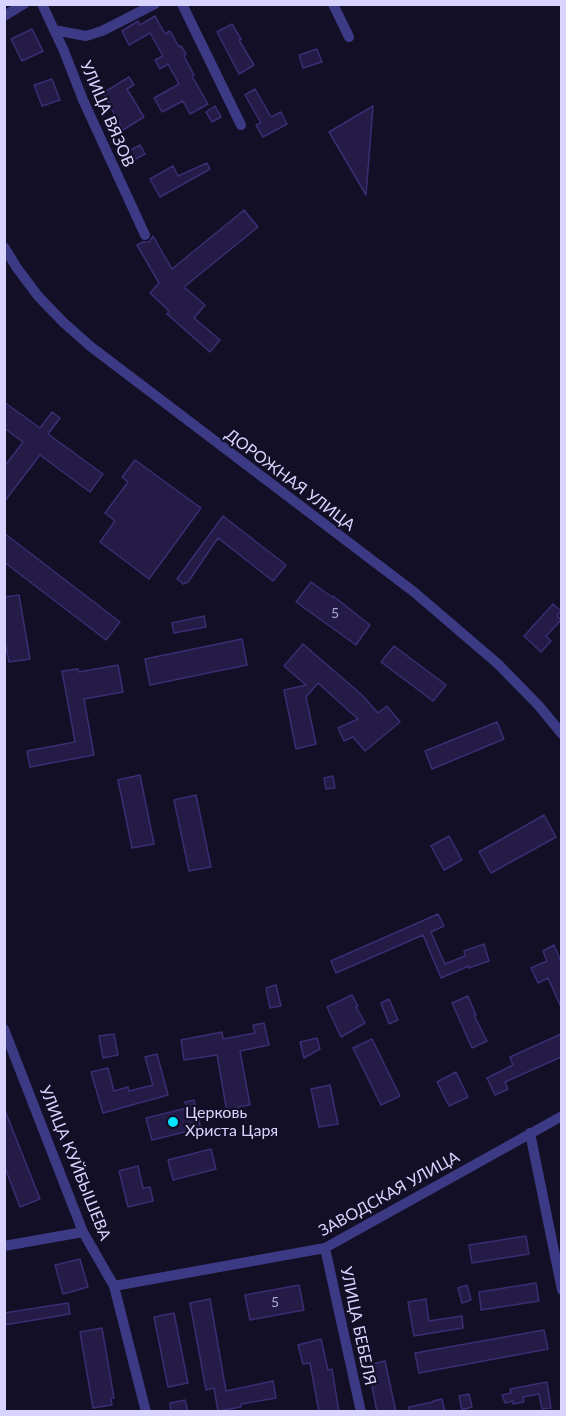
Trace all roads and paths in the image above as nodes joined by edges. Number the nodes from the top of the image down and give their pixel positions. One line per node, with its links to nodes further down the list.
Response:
1 (24, 4): 6 (street)
2 (42, 4): 7 (street, УЛИЦА ВЯЗОВ)
3 (156, 4): 7 (street)
4 (182, 4): 9 (street)
5 (333, 4): 8 (street)
6 (4, 16)
7 (54, 30): 10 (street, УЛИЦА ВЯЗОВ)
8 (349, 37)
9 (240, 124)
10 (145, 235)
11 (4, 247): 12 (street, ДОРОЖНАЯ УЛИЦА)
12 (561, 734)
13 (4, 1029): 16 (street, УЛИЦА КУЙБЫШЕВА)
14 (561, 1116): 15 (street, ЗАВОДСКАЯ УЛИЦА)
15 (530, 1133): 18 (street, ЗАВОДСКАЯ УЛИЦА); 20 (street)
16 (83, 1232): 17 (street); 19 (street, УЛИЦА КУЙБЫШЕВА)
17 (4, 1246)
18 (325, 1248): 19 (street, ЗАВОДСКАЯ УЛИЦА); 22 (street, УЛИЦА БЕБЕЛЯ)
19 (114, 1286): 21 (street, УЛИЦА КУЙБЫШЕВА)
20 (561, 1290)
21 (146, 1412)
22 (361, 1412)

